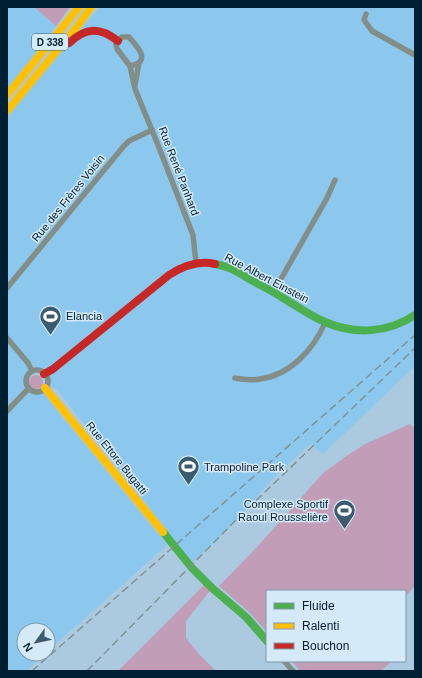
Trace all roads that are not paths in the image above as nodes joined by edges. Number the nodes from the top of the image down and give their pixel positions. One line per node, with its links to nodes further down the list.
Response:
1 (91, 7): 5 (main road, D 338)
2 (96, 7): 5 (main road, D 338)
3 (78, 8): 11 (main road, D 338)
4 (366, 14): 7 (street)
5 (79, 24): 10 (main road, D 338)
6 (118, 41): 8 (street); 9 (street); 10 (main road)
7 (415, 55)
8 (139, 63): 9 (street); 12 (street)
9 (130, 66): 12 (street, Rue René Panhard)
10 (40, 70): 15 (main road, D 338)
11 (24, 75): 13 (main road); 14 (main road, D 338)
12 (134, 89): 16 (street, Rue René Panhard)
13 (7, 91)
14 (7, 95)
15 (7, 111)
16 (152, 130): 18 (street, Rue René Panhard); 19 (street, Rue des Frères Voisin)
17 (335, 180): 20 (street)
18 (196, 262): 20 (main road, Rue Albert Einstein); 25 (main road, Rue Albert Einstein)
19 (7, 288)
20 (273, 293): 22 (main road, Rue Albert Einstein)
21 (415, 315): 22 (main road, Rue Albert Einstein)
22 (325, 323): 26 (street)
23 (7, 338): 24 (street)
24 (32, 371): 25 (street); 27 (street)
25 (44, 374): 28 (street)
26 (235, 378)
27 (29, 388): 28 (street); 29 (street)
28 (45, 388): 30 (main road, Rue Ettore Bugatti)
29 (7, 411)
30 (266, 640)
31 (285, 662): 32 (street)
32 (293, 671)

